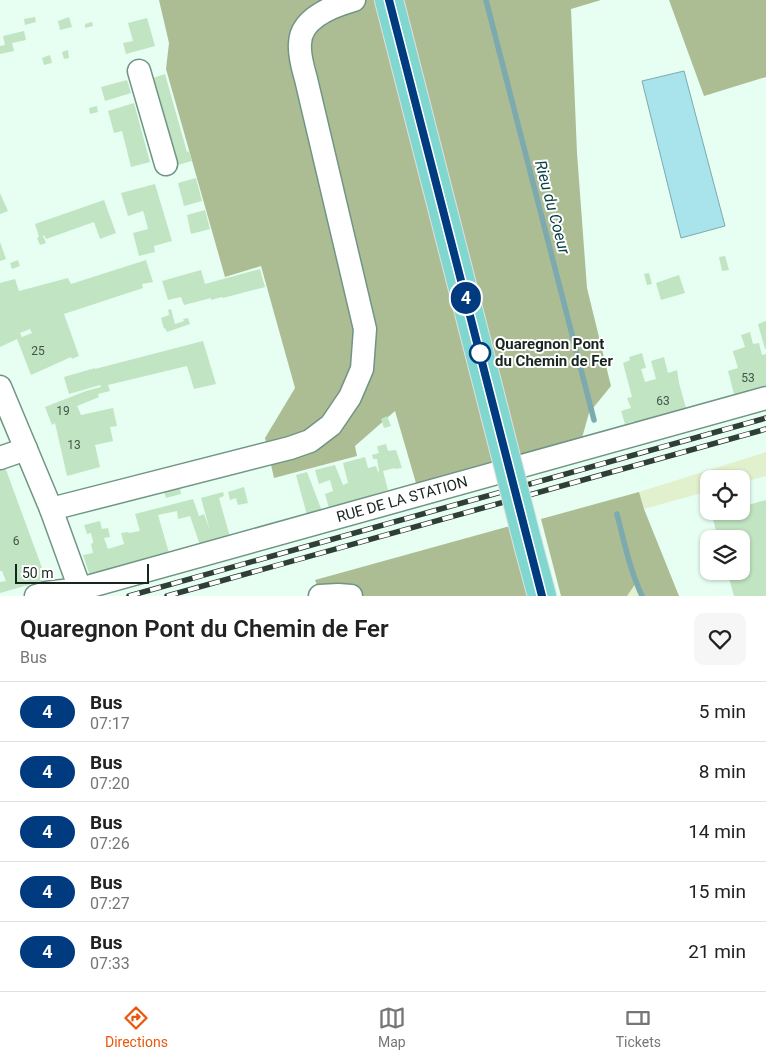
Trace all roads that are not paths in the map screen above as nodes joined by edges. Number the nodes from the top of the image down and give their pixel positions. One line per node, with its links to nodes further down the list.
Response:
1 (354, 0): 9 (street)
2 (389, 0): 14 (main road, bridge)
3 (139, 71): 4 (street)
4 (166, 164)
5 (0, 388): 7 (street)
6 (766, 398): 10 (street, RUE DE LA STATION)
7 (26, 449): 8 (street); 9 (street)
8 (0, 458)
9 (51, 509): 10 (street)
10 (80, 589): 11 (street, RUE DE LA STATION)
11 (36, 596)
12 (320, 596): 13 (street)
13 (351, 596)
14 (542, 596)

